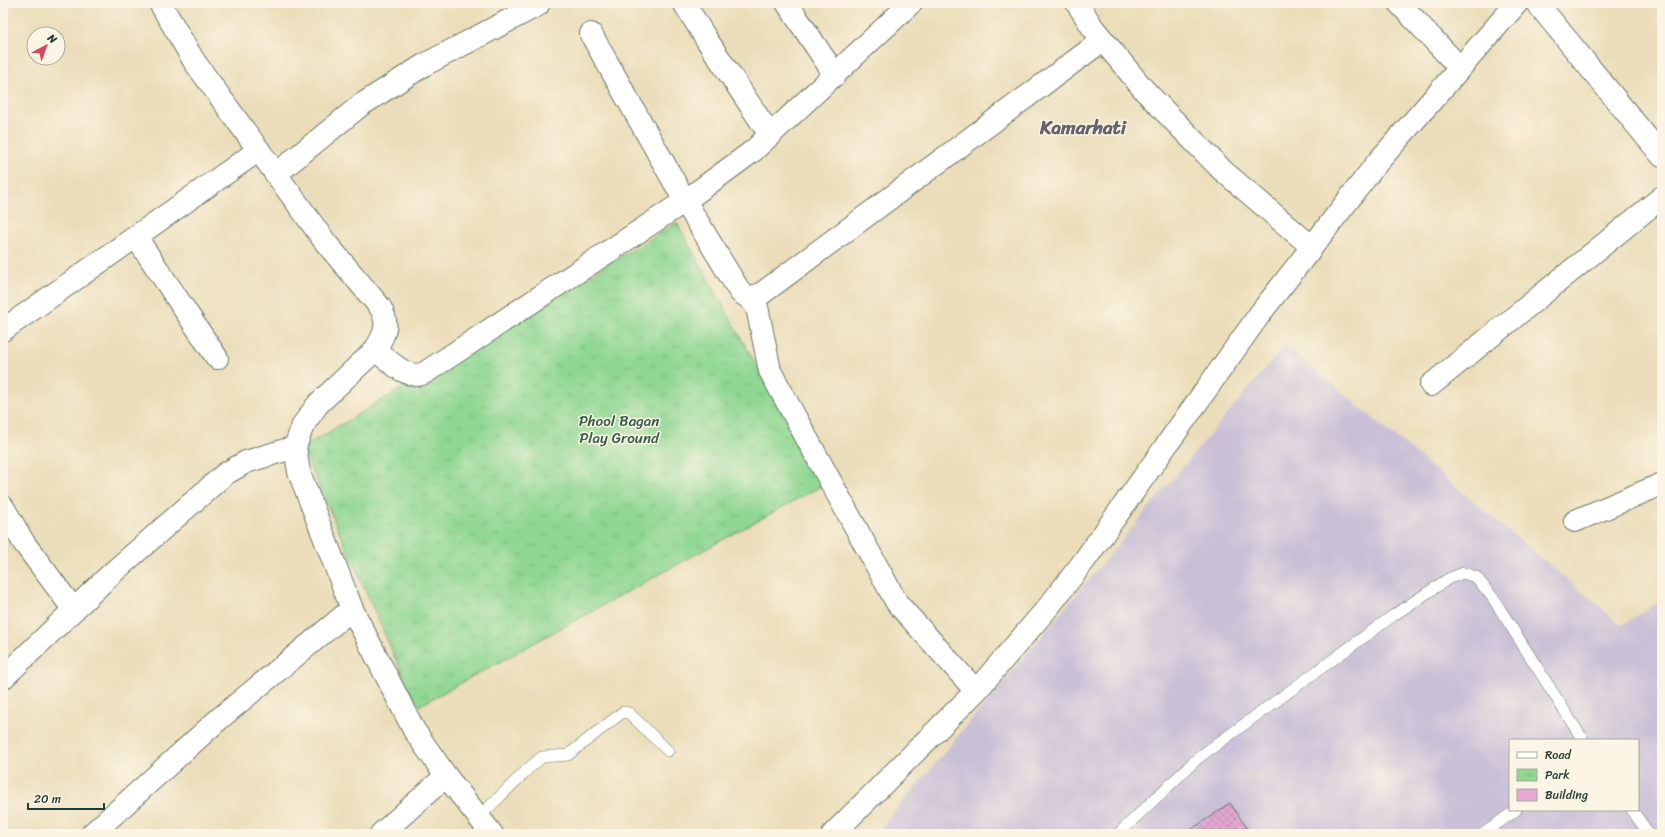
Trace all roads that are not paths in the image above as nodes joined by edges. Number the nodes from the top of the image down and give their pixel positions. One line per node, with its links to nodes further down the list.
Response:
1 (160, 3): 15 (street)
2 (684, 3): 14 (street)
3 (787, 3): 13 (street)
4 (911, 3): 13 (street)
5 (1077, 3): 11 (street)
6 (1399, 3): 12 (street)
7 (1517, 3): 12 (street)
8 (1537, 3): 16 (street)
9 (538, 4): 17 (street)
10 (590, 34): 19 (street)
11 (1103, 40): 21 (street); 22 (street)
12 (1460, 68): 21 (street)
13 (836, 75): 14 (street)
14 (770, 135): 19 (street)
15 (259, 150): 17 (street); 20 (street)
16 (1662, 156)
17 (276, 174): 24 (street)
18 (1662, 197): 26 (street)
19 (685, 201): 22 (street); 24 (street)
20 (136, 237): 23 (street); 25 (street)
21 (1312, 247): 34 (street)
22 (749, 298): 34 (street)
23 (3, 330)
24 (375, 350): 27 (street)
25 (217, 358)
26 (1431, 385)
27 (295, 447): 31 (street); 32 (street)
28 (1662, 484): 30 (street)
29 (3, 507): 31 (street)
30 (1575, 521)
31 (74, 610): 33 (street)
32 (352, 610): 37 (street); 41 (street)
33 (3, 678)
34 (976, 691): 44 (street)
35 (1582, 739): 45 (lane)
36 (668, 751): 40 (lane)
37 (446, 776): 40 (street); 42 (street)
38 (1515, 811): 46 (lane)
39 (1633, 811): 47 (lane)
40 (479, 817): 43 (street)
41 (92, 834)
42 (381, 834)
43 (492, 834)
44 (833, 834)
45 (1118, 834)
46 (1483, 834)
47 (1649, 834)

